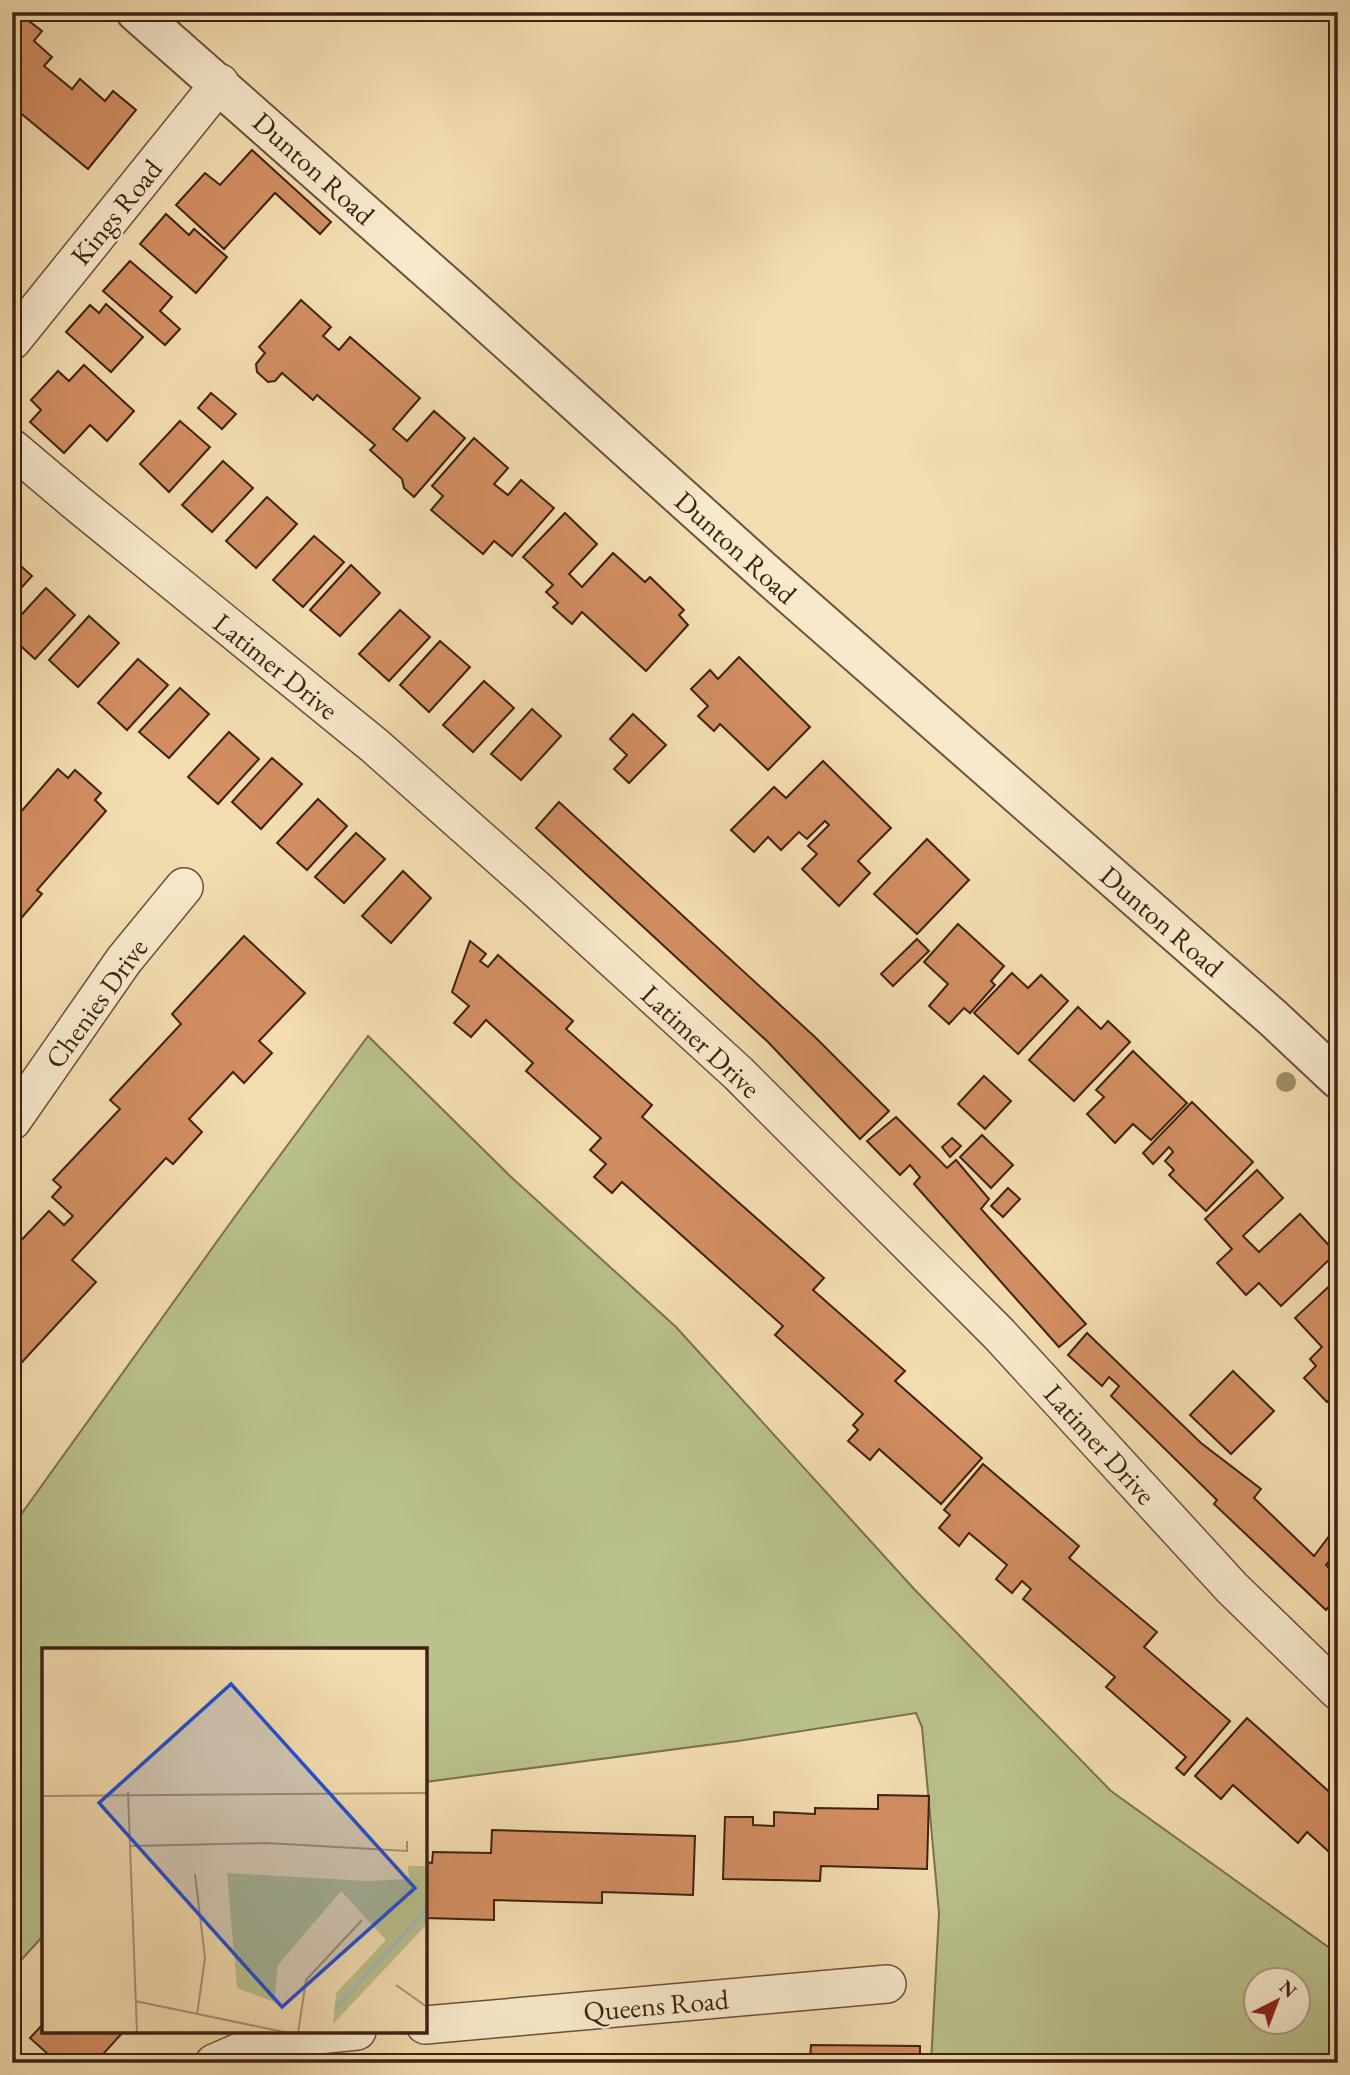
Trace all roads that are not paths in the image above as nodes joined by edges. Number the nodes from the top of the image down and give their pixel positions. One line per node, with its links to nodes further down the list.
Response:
1 (136, 12): 2 (street, Dunton Road)
2 (220, 83): 3 (street, Kings Road); 6 (street, Dunton Road)
3 (12, 341)
4 (12, 448): 8 (street, Latimer Drive)
5 (184, 887): 7 (street, Chenies Drive)
6 (1338, 1079)
7 (12, 1121)
8 (1338, 1691)
9 (887, 1984): 10 (street, Queens Road)
10 (427, 2025)
11 (337, 2033): 12 (street)
12 (214, 2063)

